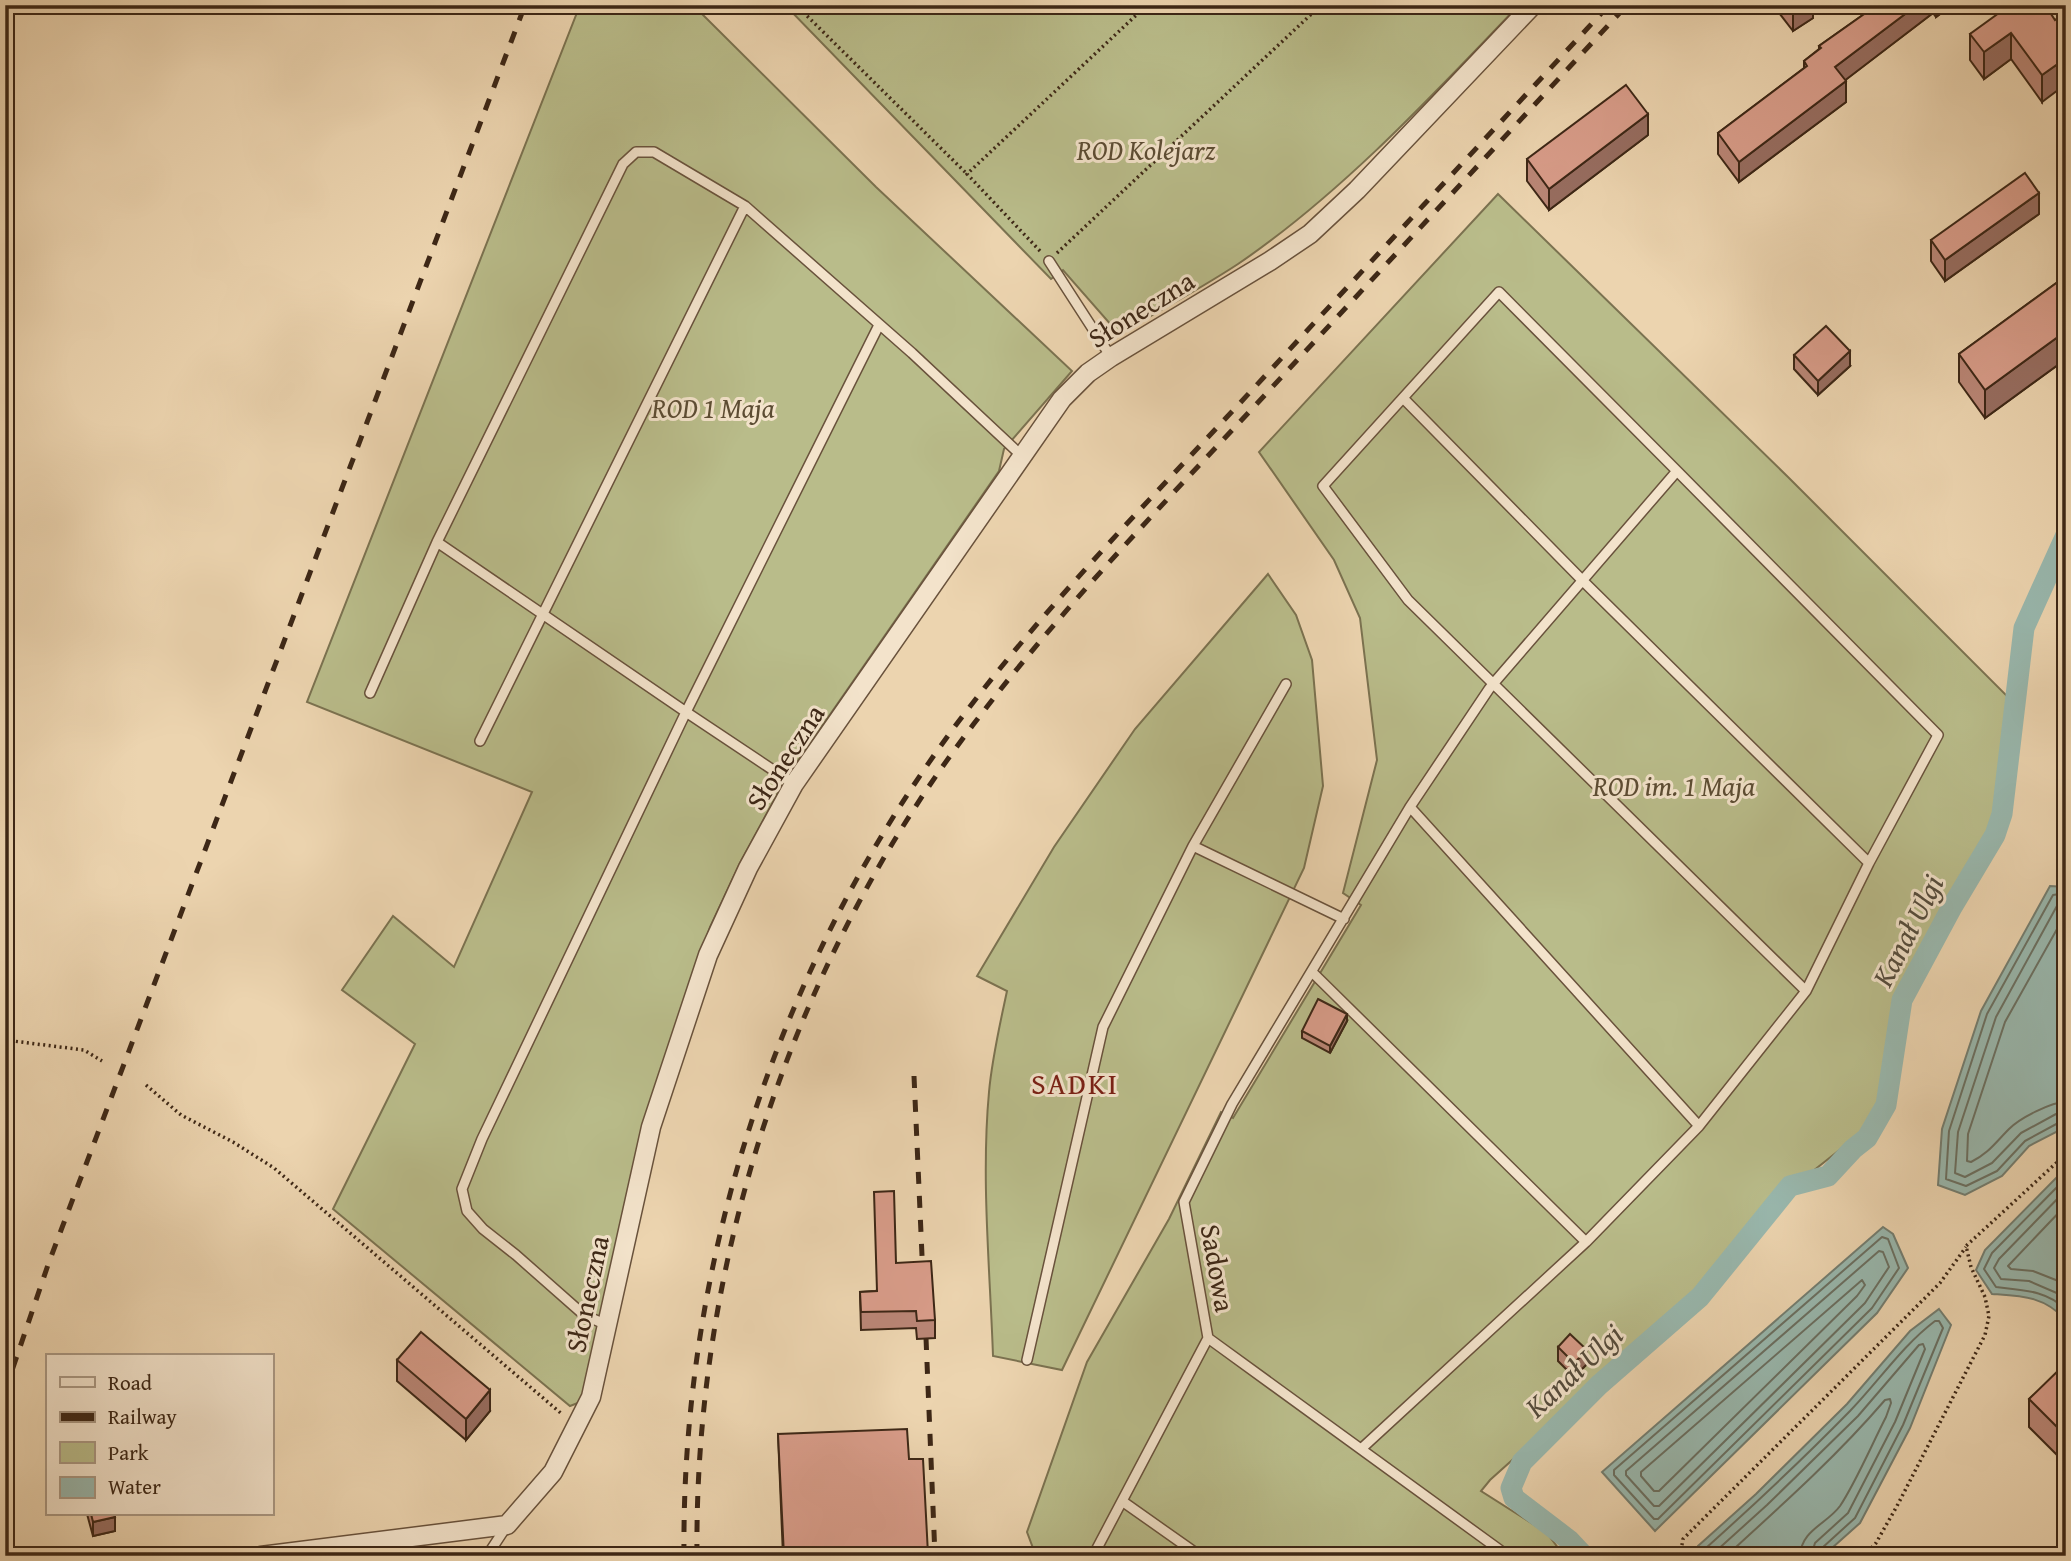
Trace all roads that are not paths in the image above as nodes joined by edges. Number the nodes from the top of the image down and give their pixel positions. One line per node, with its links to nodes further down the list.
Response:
1 (1532, 5): 5 (street, Słoneczna)
2 (745, 206): 4 (lane); 9 (lane); 11 (lane)
3 (1049, 261): 5 (lane)
4 (879, 325): 7 (lane); 15 (lane)
5 (1111, 357): 7 (street, Słoneczna)
6 (1403, 398): 8 (lane); 10 (lane); 13 (lane)
7 (1022, 456): 17 (street, Słoneczna)
8 (1677, 471): 10 (lane, Sadowa); 20 (lane)
9 (437, 542): 11 (lane); 14 (lane)
10 (1583, 580): 13 (lane, Sadowa); 20 (lane)
11 (544, 615): 15 (lane); 16 (lane)
12 (1286, 684): 19 (lane)
13 (1493, 684): 18 (lane, Sadowa); 23 (lane)
14 (370, 693)
15 (686, 712): 17 (lane); 26 (lane)
16 (480, 741)
17 (794, 784): 26 (street, Słoneczna)
18 (1410, 807): 21 (lane, Sadowa); 24 (lane)
19 (1193, 846): 21 (lane); 28 (lane)
20 (1869, 863): 23 (lane)
21 (1344, 919): 22 (lane, Sadowa)
22 (1312, 972): 25 (lane); 27 (lane, Sadowa)
23 (1806, 991): 24 (lane)
24 (1699, 1126): 25 (lane)
25 (1586, 1242): 29 (lane)
26 (607, 1325): 31 (street, Słoneczna)
27 (1208, 1338): 29 (lane, Sadowa); 30 (lane)
28 (1027, 1360)
29 (1361, 1449): 32 (lane, Sadowa)
30 (1122, 1502): 35 (lane); 36 (lane)
31 (507, 1525): 33 (street); 34 (lane)
32 (1503, 1554)
33 (261, 1556)
34 (487, 1556)
35 (1093, 1556)
36 (1200, 1556)

